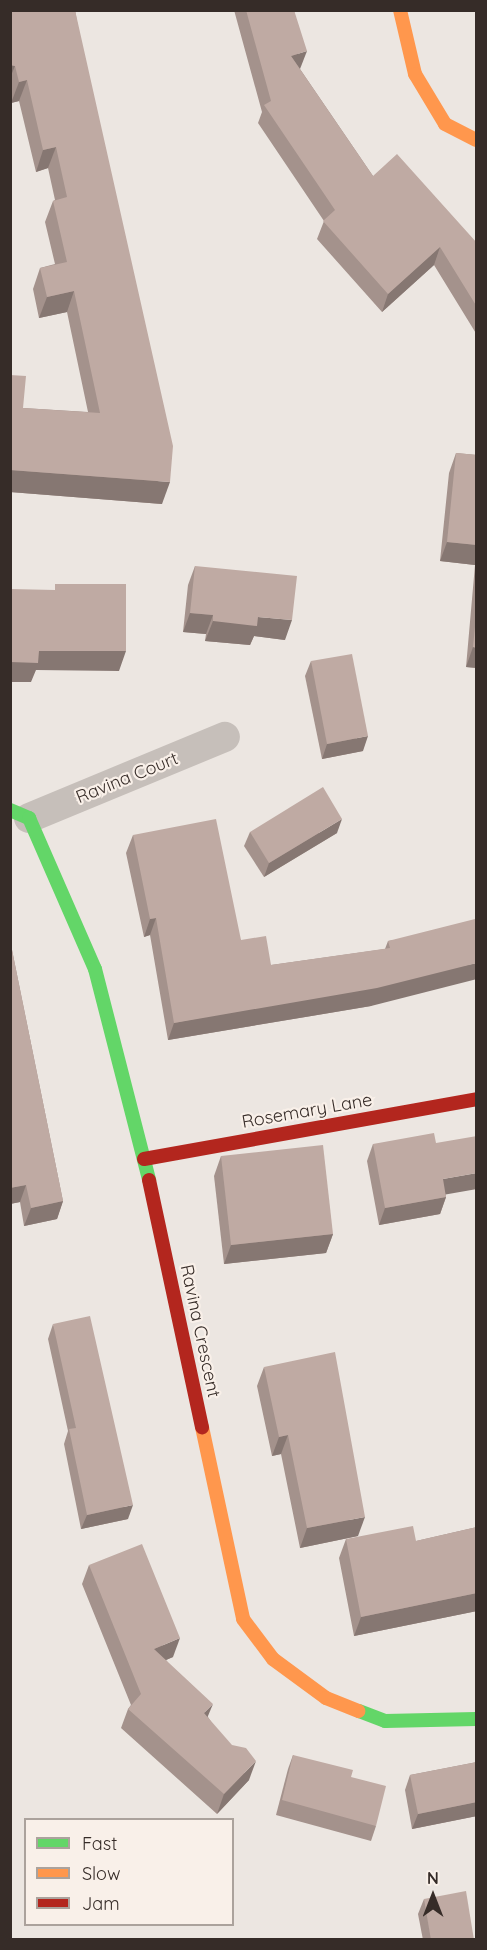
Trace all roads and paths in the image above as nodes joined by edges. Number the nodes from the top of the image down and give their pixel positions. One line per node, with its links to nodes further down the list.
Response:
1 (400, 10): 2 (street)
2 (477, 140)
3 (225, 738): 4 (street, Ravina Court)
4 (20, 814): 6 (street, Ravina Crescent)
5 (477, 1099): 6 (street, Rosemary Lane)
6 (144, 1159): 7 (street, Ravina Crescent)
7 (477, 1719)

